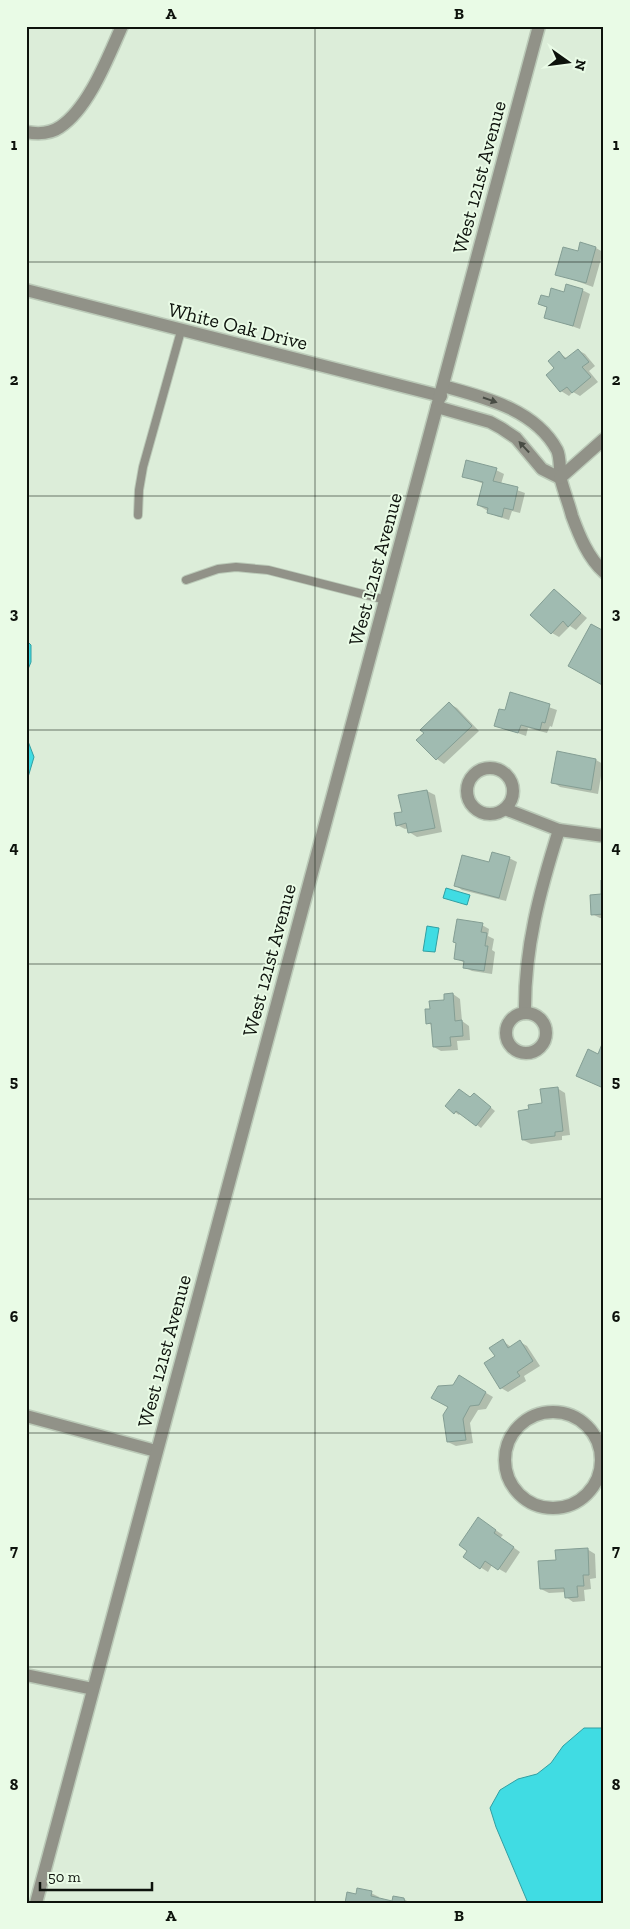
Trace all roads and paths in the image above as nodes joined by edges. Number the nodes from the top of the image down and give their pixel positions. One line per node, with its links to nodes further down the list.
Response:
1 (122, 26): 3 (street)
2 (539, 26): 6 (street, West 121st Avenue)
3 (26, 132)
4 (26, 290): 5 (street, White Oak Drive)
5 (181, 331): 6 (street, White Oak Drive); 9 (lane)
6 (440, 396): 8 (street, one-way to 6); 8 (street, one-way to 8); 12 (street, West 121st Avenue)
7 (604, 440): 8 (street)
8 (560, 478): 10 (street)
9 (138, 515)
10 (604, 572)
11 (186, 580): 12 (lane)
12 (386, 600): 19 (street, West 121st Avenue)
13 (505, 809): 14 (street)
14 (559, 830): 15 (street); 16 (street)
15 (604, 836)
16 (525, 1013)
17 (26, 1416): 19 (street)
18 (599, 1431): 18 (street)
19 (156, 1451): 21 (street, West 121st Avenue)
20 (26, 1676): 21 (street)
21 (93, 1689): 22 (street, West 121st Avenue)
22 (36, 1903)

